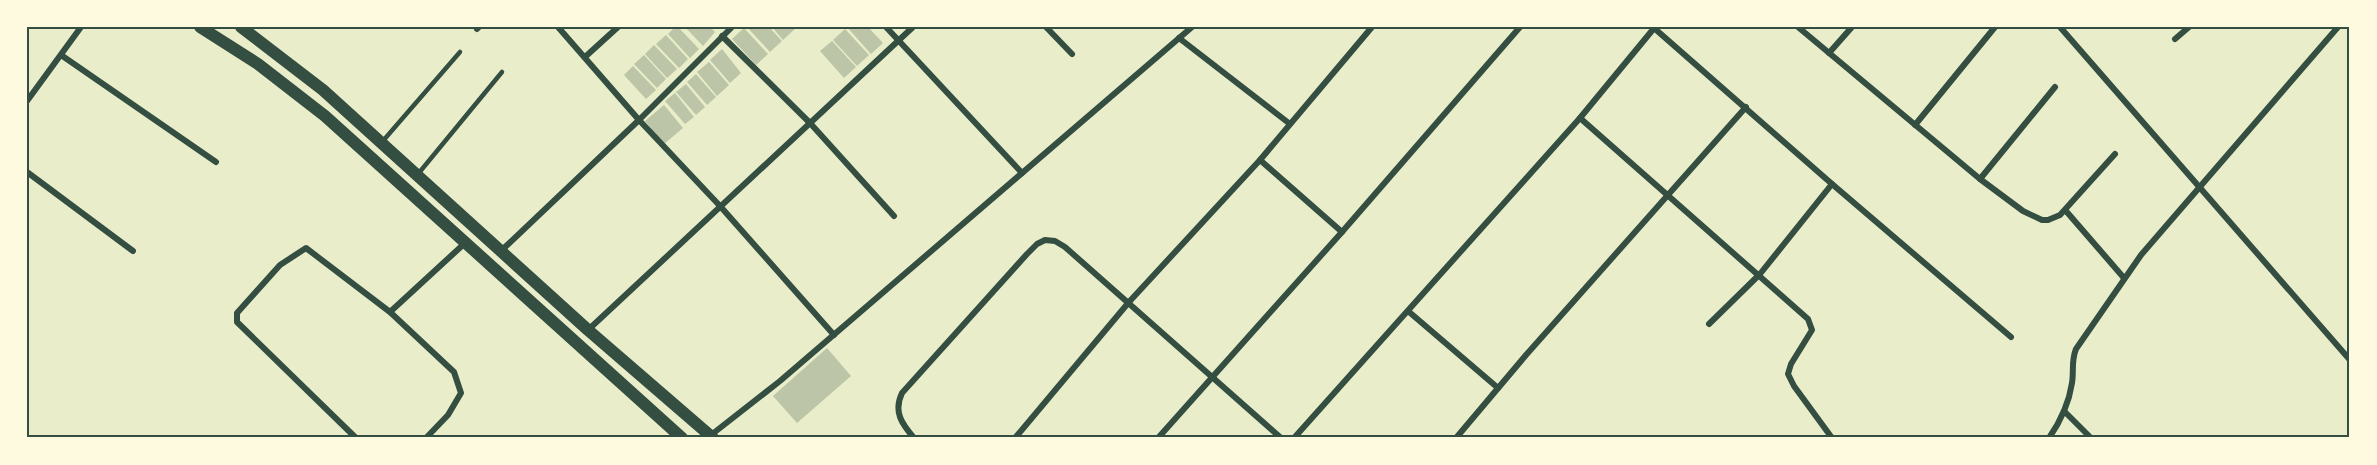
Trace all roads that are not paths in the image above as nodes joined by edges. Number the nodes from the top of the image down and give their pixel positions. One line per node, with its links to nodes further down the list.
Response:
1 (81, 27): 27 (street)
2 (200, 27): 53 (main road)
3 (241, 27): 38 (main road)
4 (558, 27): 28 (street)
5 (618, 27): 28 (street)
6 (732, 27): 20 (street)
7 (886, 27): 23 (street)
8 (913, 27): 23 (street)
9 (1046, 27): 26 (street)
10 (1192, 27): 21 (street)
11 (1372, 27): 36 (street)
12 (1520, 27): 52 (street)
13 (1655, 27): 32 (street); 33 (street)
14 (1798, 27): 25 (street)
15 (1852, 27): 25 (street)
16 (1995, 27): 37 (street)
17 (2060, 27): 47 (street)
18 (2188, 27): 22 (street)
19 (2338, 27): 47 (street)
20 (722, 36): 34 (street); 35 (street)
21 (1179, 38): 36 (street); 43 (street)
22 (2175, 39)
23 (899, 40): 35 (street); 43 (street)
24 (460, 52): 38 (lane)
25 (1829, 52): 37 (street)
26 (1072, 54)
27 (61, 55): 31 (street); 41 (street)
28 (585, 57): 34 (street)
29 (502, 72): 44 (lane)
30 (2055, 87): 45 (street)
31 (27, 102)
32 (1746, 106): 46 (street); 48 (street)
33 (1580, 118): 48 (street); 59 (street)
34 (639, 120): 49 (street); 54 (street)
35 (810, 123): 49 (street); 51 (street)
36 (1290, 124): 40 (street)
37 (1915, 125): 45 (street)
38 (382, 142): 44 (main road)
39 (2115, 154): 50 (street)
40 (1260, 160): 52 (street); 58 (street)
41 (216, 162)
42 (27, 172): 55 (street)
43 (1022, 173): 63 (street)
44 (417, 175): 54 (main road)
45 (1980, 178): 50 (street)
46 (1832, 184): 56 (street); 64 (street)
47 (2200, 187): 57 (street); 65 (street)
48 (1668, 193): 56 (street); 67 (street)
49 (720, 206): 62 (street); 63 (street)
50 (2066, 211): 57 (street)
51 (894, 216)
52 (1342, 232): 66 (street)
53 (465, 242): 60 (street); 72 (main road)
54 (502, 250): 62 (main road)
55 (133, 251)
56 (1760, 274): 61 (street); 79 (street)
57 (2124, 278): 68 (street)
58 (1129, 302): 66 (street); 73 (street); 74 (street)
59 (1408, 311): 67 (street); 77 (street)
60 (390, 312): 70 (street); 71 (street)
61 (1709, 324)
62 (588, 330): 69 (main road)
63 (834, 335): 69 (street)
64 (2012, 337)
65 (2350, 360)
66 (1212, 377): 75 (street); 76 (street)
67 (1498, 388): 78 (street)
68 (2064, 411): 80 (street); 81 (street)
69 (712, 437)
70 (356, 438)
71 (426, 438)
72 (682, 438)
73 (914, 438)
74 (1015, 438)
75 (1158, 438)
76 (1281, 438)
77 (1294, 438)
78 (1456, 438)
79 (1832, 438)
80 (2049, 438)
81 (2091, 438)

